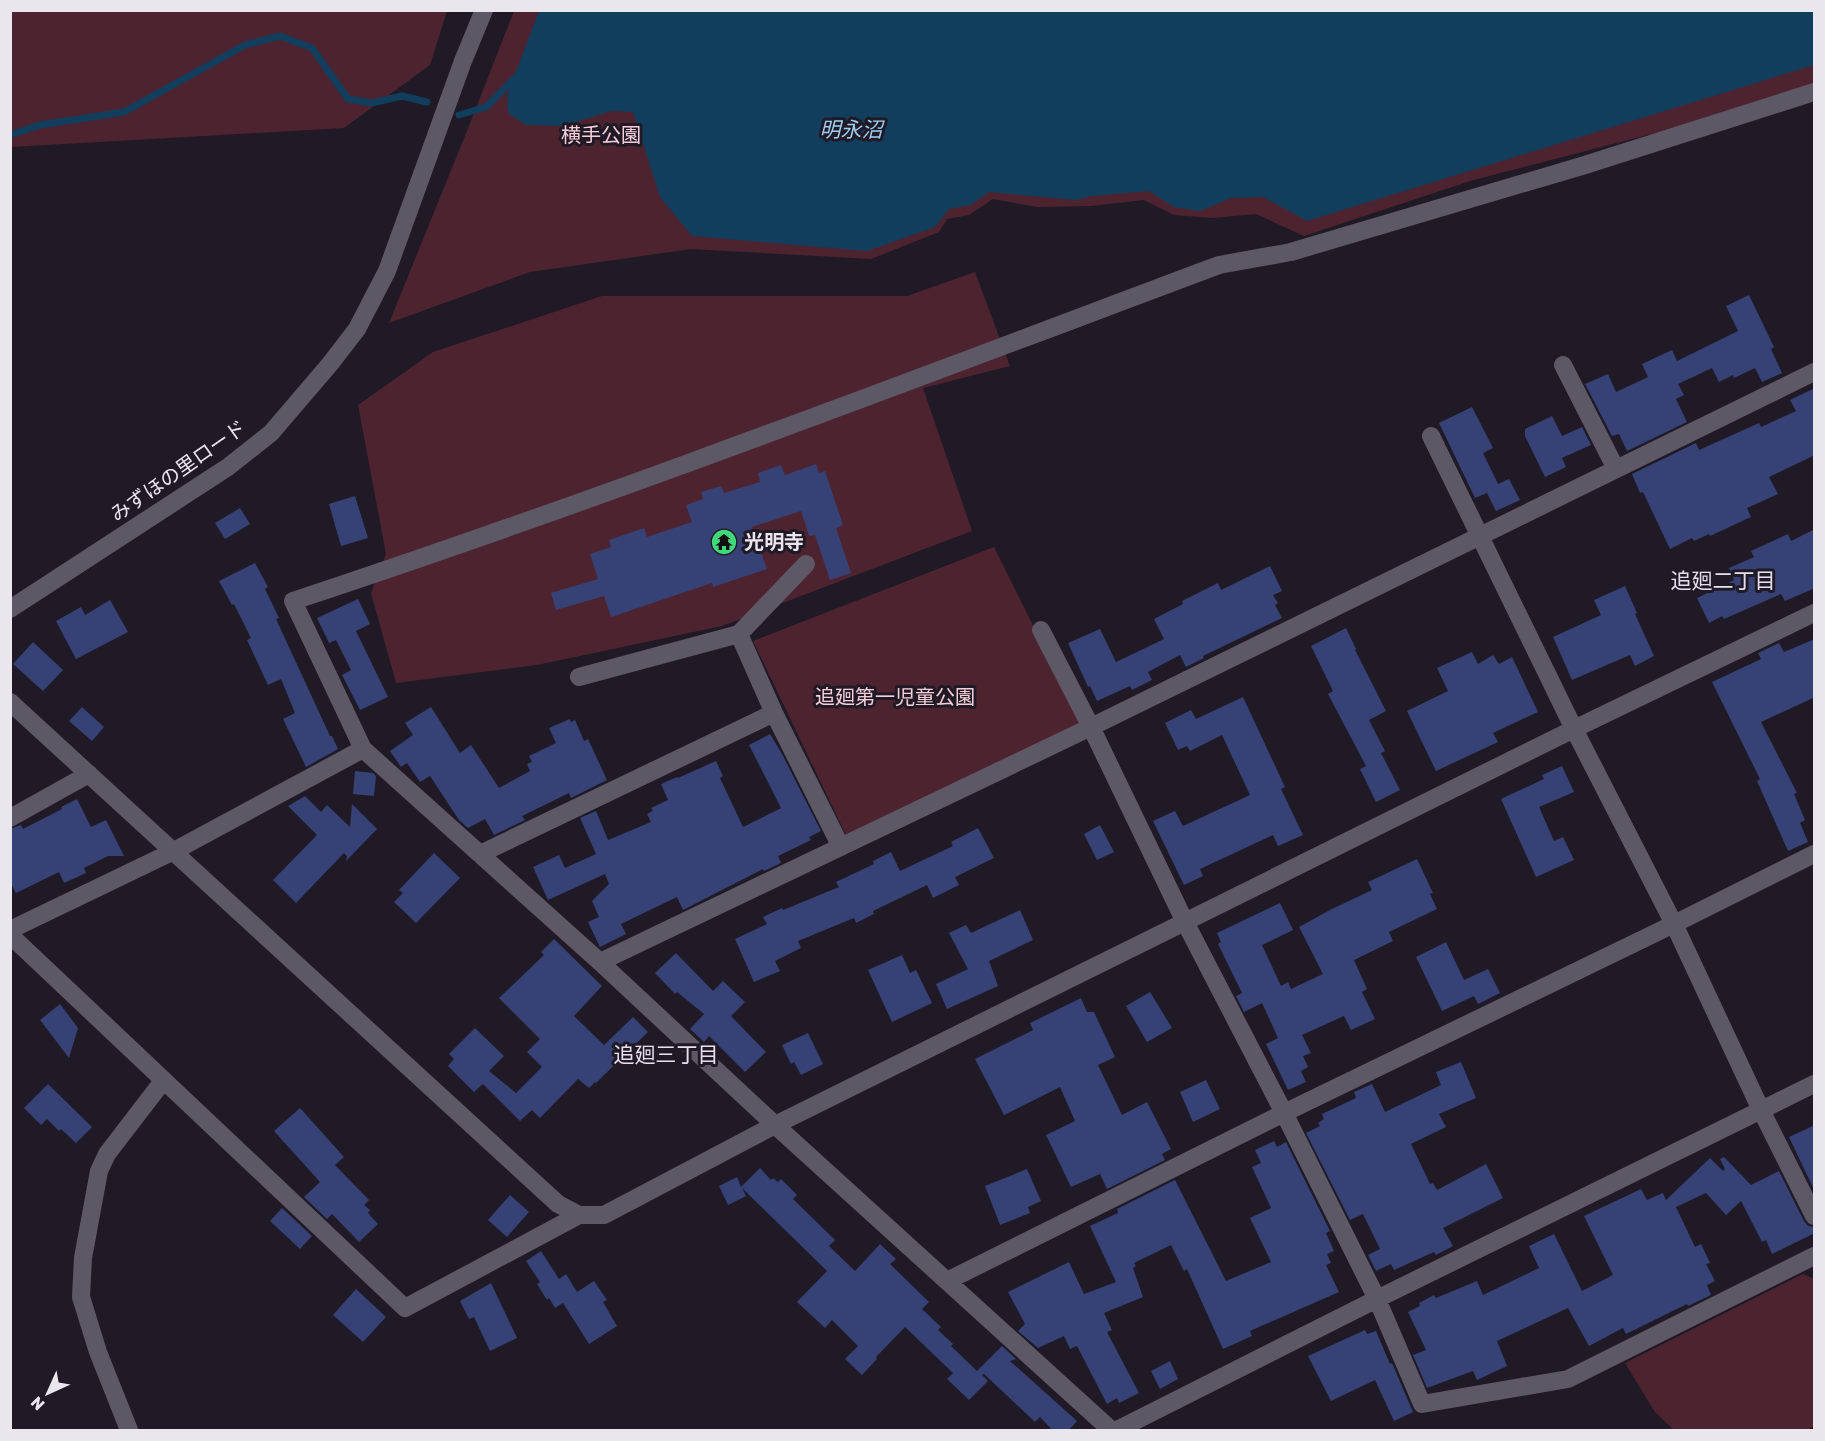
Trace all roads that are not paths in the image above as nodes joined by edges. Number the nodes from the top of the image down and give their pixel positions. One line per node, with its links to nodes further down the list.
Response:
1 (484, 10): 9 (street, みずほの里ロード)
2 (1815, 92): 18 (street)
3 (1563, 365): 6 (street)
4 (1812, 379): 6 (street)
5 (1431, 436): 7 (street)
6 (1616, 469): 7 (street)
7 (1479, 536): 16 (street); 17 (street)
8 (806, 564): 12 (street)
9 (10, 609)
10 (1815, 613): 17 (street)
11 (1041, 630): 16 (street)
12 (739, 634): 13 (street); 15 (street)
13 (579, 677)
14 (10, 702): 19 (street)
15 (774, 713): 21 (street); 23 (street)
16 (1091, 727): 21 (street); 25 (street)
17 (1574, 729): 25 (street); 26 (street)
18 (363, 749): 22 (street); 23 (street)
19 (89, 774): 20 (street); 22 (street)
20 (10, 818)
21 (841, 847): 28 (street)
22 (174, 851): 27 (street); 34 (street)
23 (480, 854): 28 (street)
24 (1815, 854): 26 (street)
25 (1185, 922): 32 (street); 33 (street)
26 (1674, 924): 31 (street); 32 (street)
27 (10, 932): 29 (street)
28 (600, 962): 33 (street)
29 (163, 1080): 34 (street); 39 (street)
30 (1815, 1084): 31 (street)
31 (1761, 1110): 35 (street); 38 (street)
32 (1284, 1113): 37 (street); 38 (street)
33 (775, 1125): 34 (street); 37 (street)
34 (579, 1215)
35 (1815, 1216)
36 (1815, 1256): 38 (street)
37 (947, 1281): 40 (street)
38 (1377, 1299): 41 (street)
39 (129, 1431)
40 (1111, 1431)
41 (1117, 1431)

